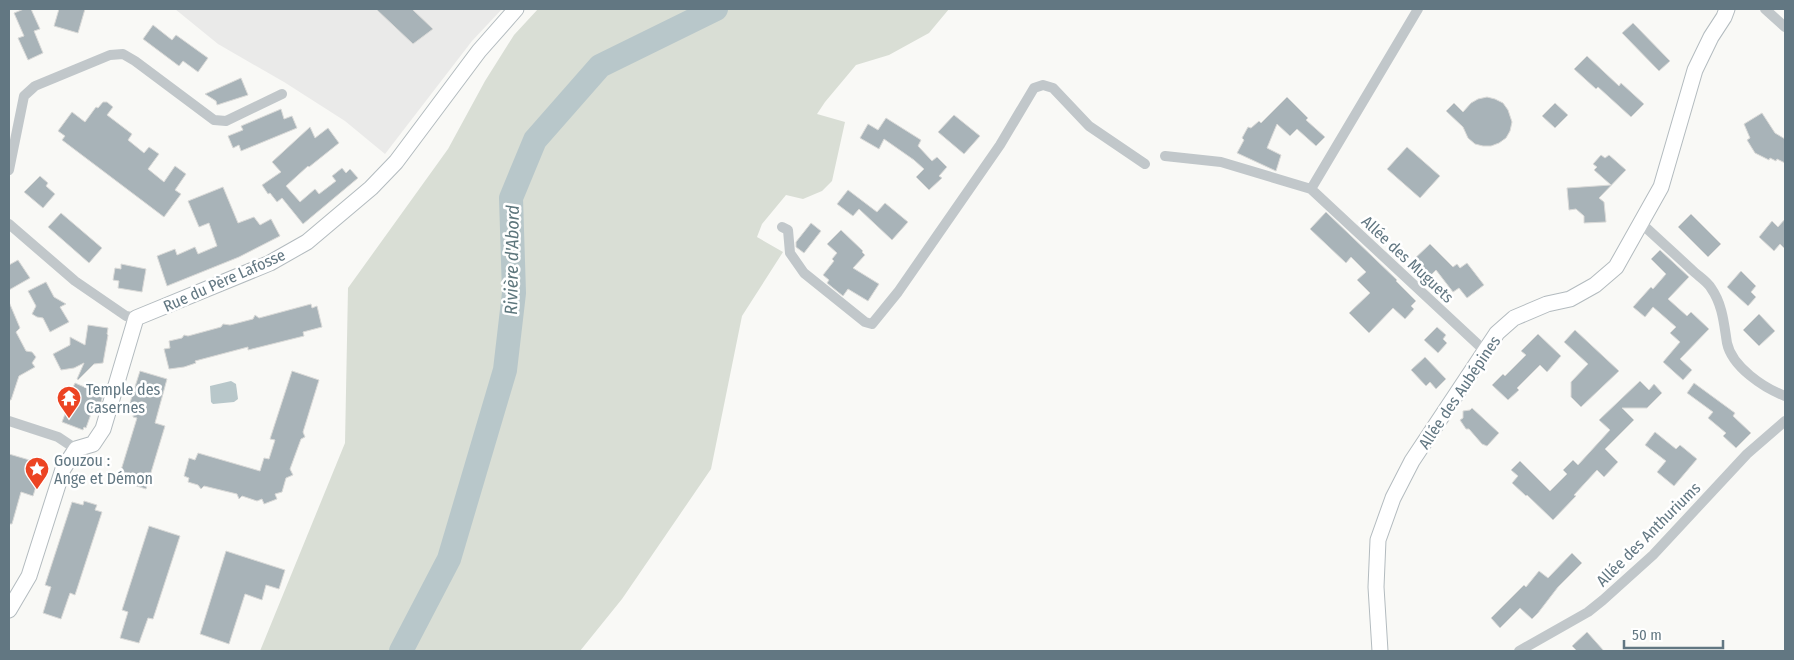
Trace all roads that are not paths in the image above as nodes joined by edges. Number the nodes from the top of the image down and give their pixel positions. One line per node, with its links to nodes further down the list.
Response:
1 (516, 9): 15 (street, Rue du Père Lafosse)
2 (1418, 9): 11 (street)
3 (1727, 9): 12 (street, Allée des Aubépines)
4 (1766, 9): 5 (street)
5 (1785, 27)
6 (282, 94): 7 (street)
7 (11, 146): 10 (street)
8 (1165, 156): 11 (street, Allée des Muguets)
9 (1145, 164): 14 (street)
10 (9, 170)
11 (1311, 189): 16 (street, Allée des Muguets)
12 (1641, 223): 16 (street, Allée des Aubépines); 17 (street)
13 (9, 224): 15 (street)
14 (782, 226)
15 (136, 318): 20 (street)
16 (1485, 351): 22 (street, Allée des Aubépines)
17 (1785, 396)
18 (9, 421): 20 (street)
19 (1785, 421): 23 (street, Allée des Anthuriums)
20 (76, 449): 21 (street)
21 (9, 610)
22 (1380, 651)
23 (1519, 651)

